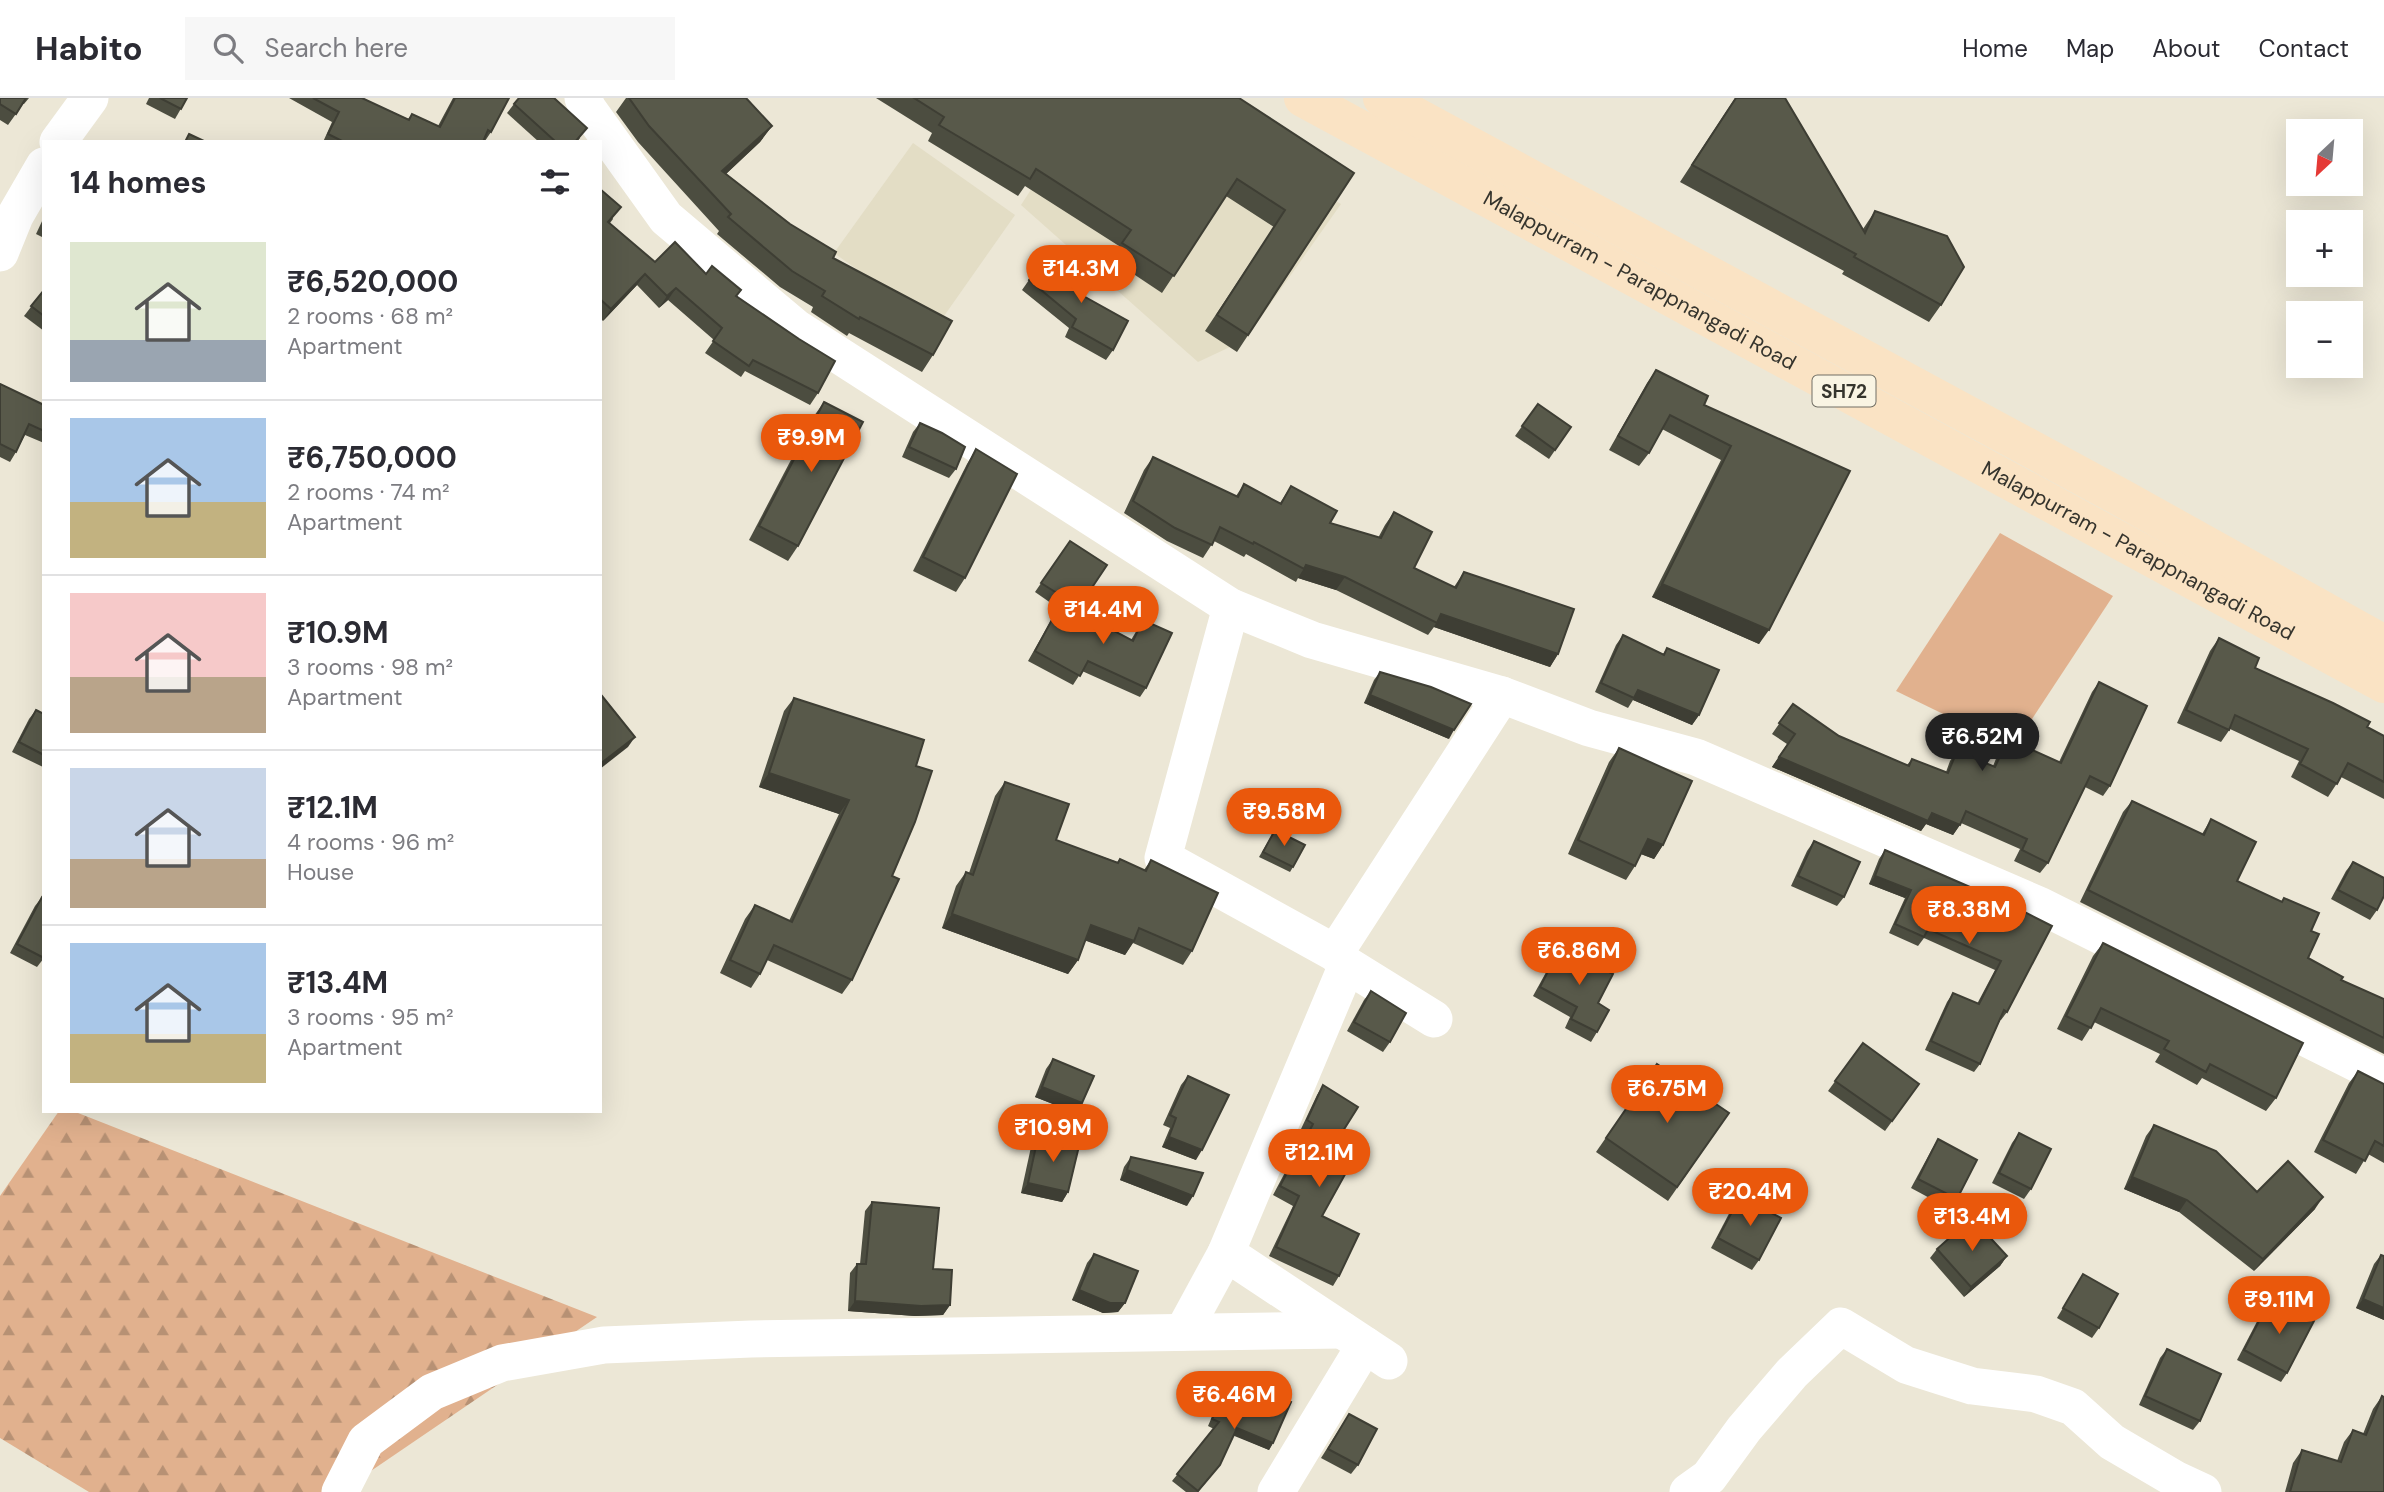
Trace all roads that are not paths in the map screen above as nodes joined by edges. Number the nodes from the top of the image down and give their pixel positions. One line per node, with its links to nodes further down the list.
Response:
1 (90, 98): 5 (street)
2 (583, 98): 8 (street)
3 (1303, 98): 10 (main road, Malappurram - Parappnangadi Road / SH72)
4 (1382, 98): 9 (main road, Malappurram - Parappnangadi Road / SH72)
5 (59, 140)
6 (42, 169): 7 (street)
7 (0, 253)
8 (1231, 607): 11 (street); 12 (street)
9 (2384, 644)
10 (2384, 684)
11 (1502, 695): 12 (street); 14 (street)
12 (1341, 959): 13 (street); 15 (street)
13 (1434, 1019)
14 (2384, 1077)
15 (1226, 1253): 16 (street); 17 (street)
16 (1183, 1332): 17 (street); 18 (street)
17 (1365, 1345): 19 (street)
18 (340, 1492)
19 (1276, 1492)
20 (1688, 1492): 21 (street)
21 (2203, 1492)

